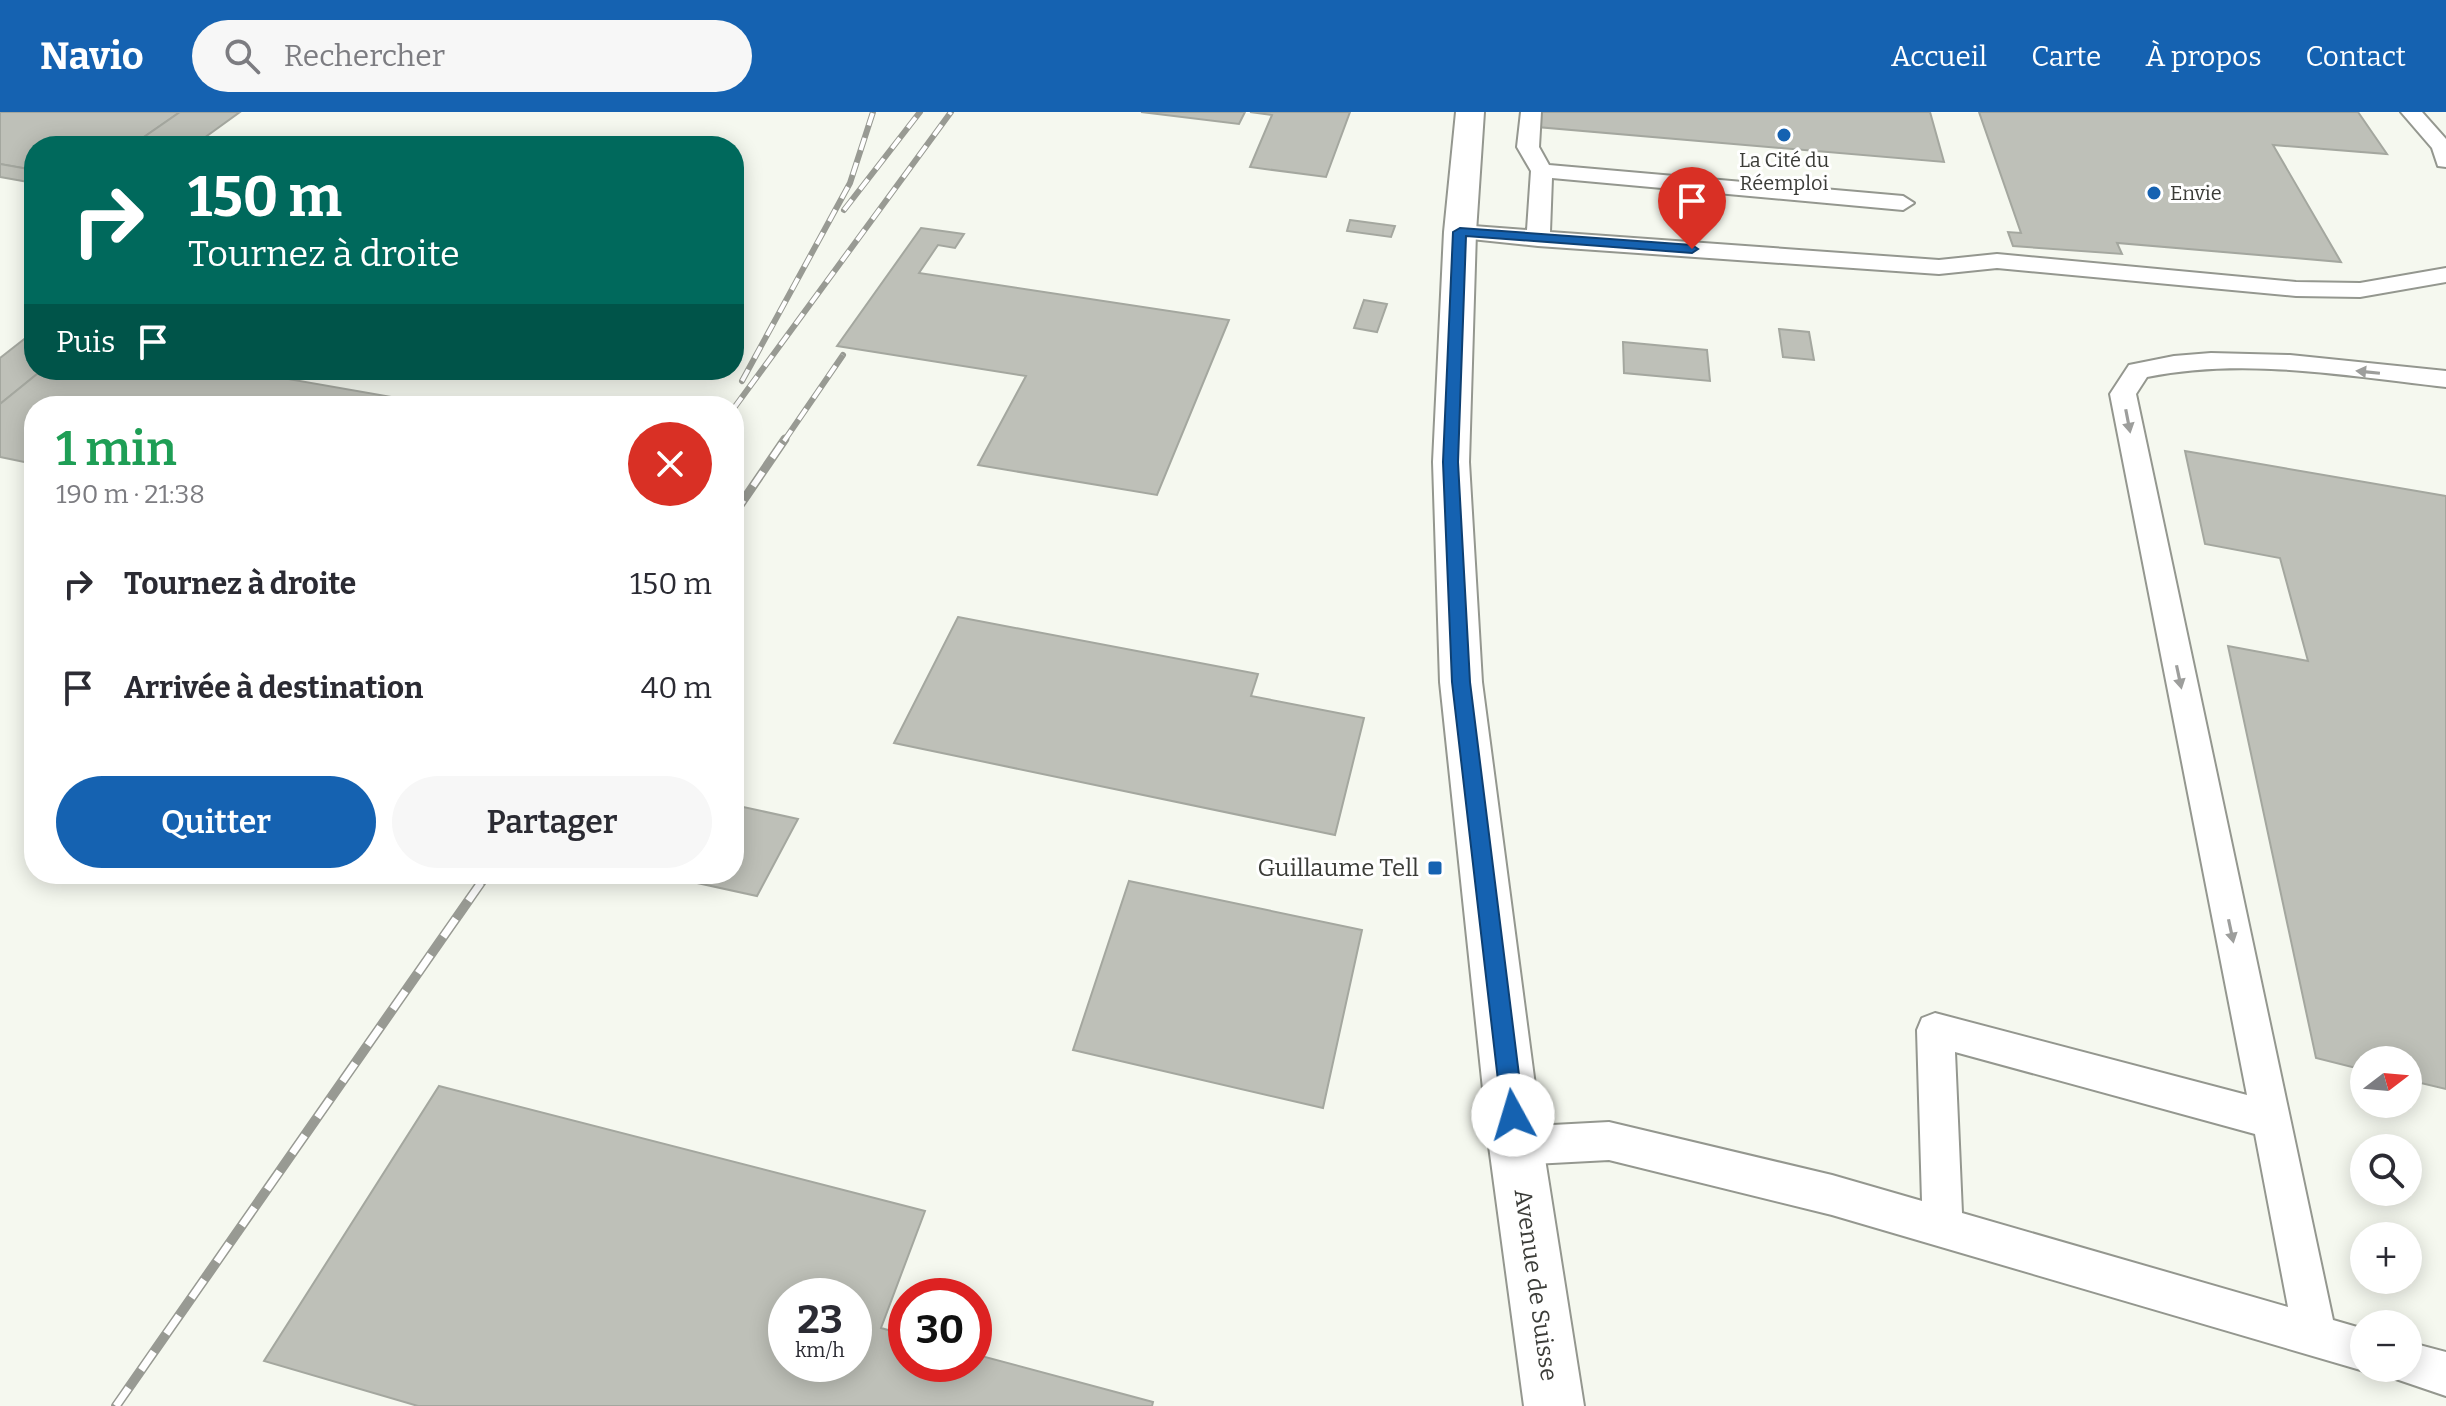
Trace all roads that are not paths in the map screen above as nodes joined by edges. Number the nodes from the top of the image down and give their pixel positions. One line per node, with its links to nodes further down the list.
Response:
1 (1470, 112): 7 (street, Avenue de Suisse)
2 (1531, 112): 5 (lane)
3 (2411, 112): 4 (lane)
4 (2446, 161)
5 (1542, 171): 6 (lane); 8 (lane)
6 (1903, 203)
7 (1460, 232): 8 (lane); 12 (street, Avenue de Suisse)
8 (1538, 239): 9 (lane)
9 (2446, 275)
10 (2446, 379): 11 (lane, one-way to 11)
11 (2270, 1120): 13 (lane); 14 (lane)
12 (1516, 1146): 13 (lane); 18 (street, Avenue de Suisse)
13 (1943, 1227): 14 (lane)
14 (2315, 1335): 15 (lane)
15 (2350, 1346)
16 (2422, 1367): 17 (lane)
17 (2446, 1374)
18 (1554, 1406)

